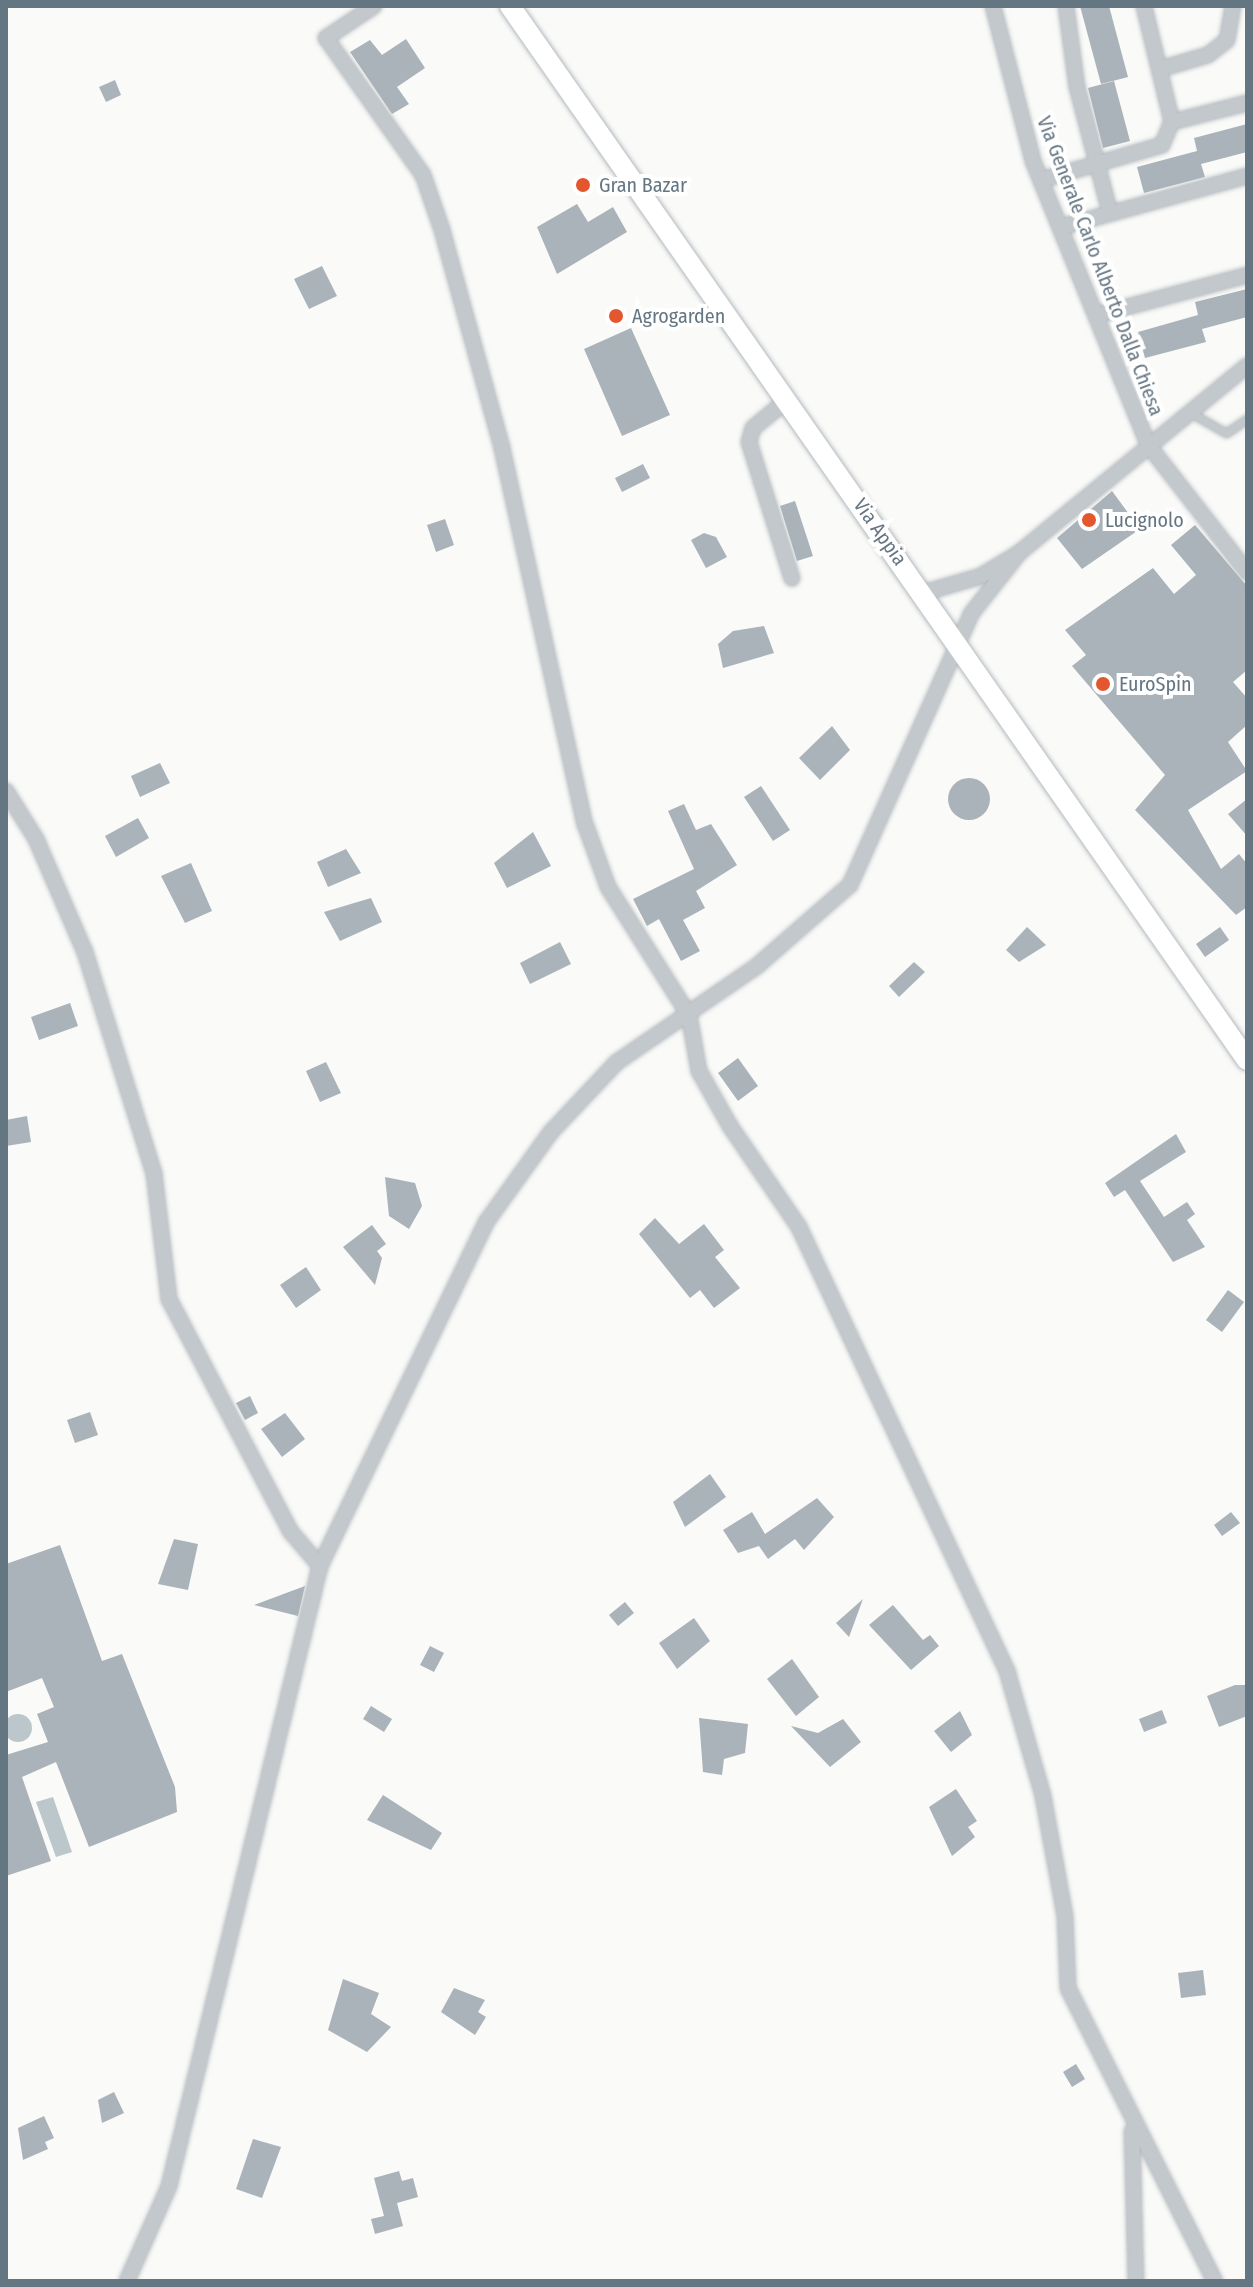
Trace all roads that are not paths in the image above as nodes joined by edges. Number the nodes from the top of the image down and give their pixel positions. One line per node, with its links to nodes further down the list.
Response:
1 (374, 6): 28 (street)
2 (510, 6): 18 (main road, Via Appia)
3 (993, 6): 12 (street, Via Generale Carlo Alberto Dalla Chiesa)
4 (1066, 6): 10 (street)
5 (1144, 6): 7 (street)
6 (1233, 6): 7 (street)
7 (1160, 69): 9 (street)
8 (1247, 103): 9 (street)
9 (1172, 122): 10 (street)
10 (1097, 164): 12 (street); 13 (street)
11 (1247, 176): 13 (street)
12 (1041, 180): 14 (street, Via Generale Carlo Alberto Dalla Chiesa)
13 (1110, 213): 14 (street)
14 (1061, 227): 16 (street, Via Generale Carlo Alberto Dalla Chiesa)
15 (1247, 275): 16 (street)
16 (1097, 315): 21 (street, Via Generale Carlo Alberto Dalla Chiesa)
17 (1246, 368): 19 (street)
18 (787, 400): 24 (street); 25 (main road, Via Appia)
19 (1191, 413): 20 (lane); 21 (street)
20 (1247, 419)
21 (1149, 446): 22 (street); 23 (street, Via Generale Carlo Alberto Dalla Chiesa)
22 (1019, 553): 25 (street); 26 (street)
23 (1247, 572)
24 (792, 578)
25 (923, 593): 26 (main road, Via Appia)
26 (958, 643): 28 (street); 29 (main road, Via Appia)
27 (6, 791): 30 (street)
28 (689, 1015): 30 (street); 31 (street)
29 (1247, 1060)
30 (320, 1566): 32 (street)
31 (1132, 2127): 33 (street); 34 (street)
32 (127, 2281)
33 (1136, 2281)
34 (1215, 2281)

